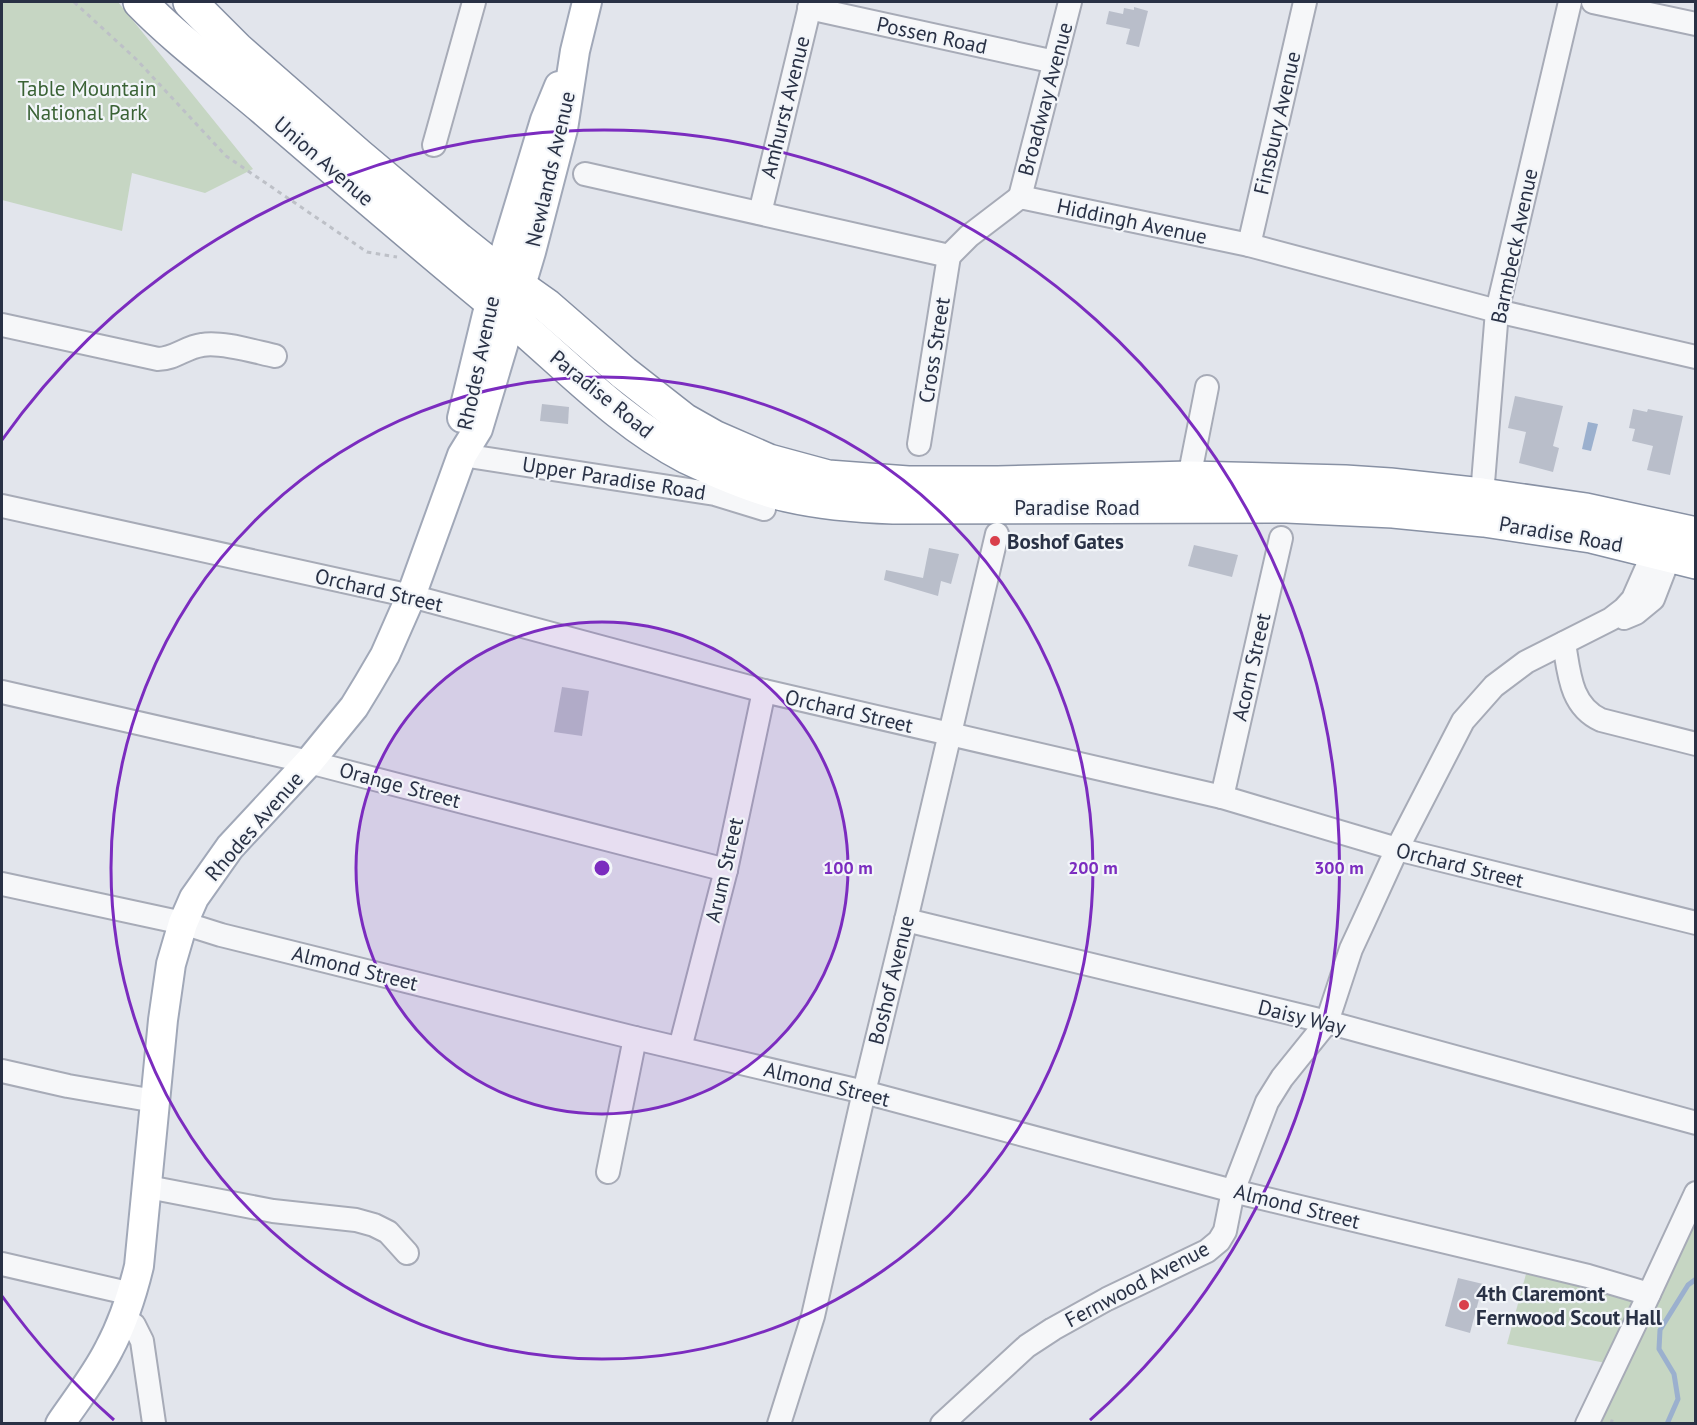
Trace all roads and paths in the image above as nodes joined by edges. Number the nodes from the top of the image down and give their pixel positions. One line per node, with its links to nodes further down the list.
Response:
1 (74, 2): 19 (path)
2 (140, 2): 20 (highway, Union Avenue)
3 (190, 2): 20 (highway, Union Avenue)
4 (474, 2): 13 (street)
5 (587, 2): 20 (main road, Newlands Avenue)
6 (1070, 2): 12 (street, Broadway Avenue)
7 (1305, 2): 17 (street, Finsbury Avenue)
8 (1570, 2): 21 (street, Barmbeck Avenue)
9 (1593, 2): 11 (street)
10 (810, 5): 12 (street, Possen Road); 16 (street, Amhurst Avenue)
11 (1695, 24)
12 (1055, 62): 15 (street, Broadway Avenue)
13 (434, 145)
14 (585, 174): 16 (street)
15 (1020, 197): 17 (street, Hiddingh Avenue); 18 (street)
16 (759, 213): 18 (street)
17 (1249, 245): 21 (street, Hiddingh Avenue)
18 (949, 256): 26 (street, Cross Street)
19 (406, 258)
20 (505, 294): 27 (main road, Rhodes Avenue); 28 (highway, Paradise Road); 34 (highway, Paradise Road)
21 (1497, 311): 24 (street, Hiddingh Avenue); 29 (street, Barmbeck Avenue)
22 (2, 325): 23 (street)
23 (275, 356)
24 (1695, 357)
25 (1207, 387): 28 (street)
26 (919, 444)
27 (462, 455): 31 (street, Upper Paradise Road); 35 (main road, Rhodes Avenue)
28 (1190, 478): 29 (highway, Paradise Road)
29 (1482, 495): 34 (highway, Paradise Road)
30 (2, 506): 35 (street, Orchard Street)
31 (764, 509)
32 (997, 534): 39 (street, Boshof Avenue)
33 (1281, 538): 42 (street, Acorn Street)
34 (1676, 543): 36 (street, Fernwood Avenue)
35 (411, 596): 37 (street, Orchard Street); 41 (main road, Rhodes Avenue)
36 (1564, 643): 40 (street); 43 (street, Fernwood Avenue)
37 (764, 691): 39 (street, Orchard Street); 44 (street, Arum Street)
38 (2, 692): 41 (street, Orange Street)
39 (948, 734): 42 (street, Orchard Street); 46 (street, Boshof Avenue)
40 (1695, 744)
41 (309, 762): 44 (street, Orange Street); 47 (main road, Rhodes Avenue)
42 (1222, 797): 43 (street, Orchard Street)
43 (1397, 849): 48 (street, Orchard Street); 49 (street, Fernwood Avenue)
44 (726, 870): 51 (street, Arum Street)
45 (2, 884): 47 (street, Almond Street)
46 (906, 920): 49 (street, Daisy Way); 53 (street, Boshof Avenue)
47 (183, 923): 50 (street, Almond Street); 54 (main road, Rhodes Avenue)
48 (1695, 923)
49 (1327, 1022): 55 (street, Daisy Way); 58 (street, Fernwood Avenue)
50 (635, 1038): 51 (street, Almond Street); 56 (street)
51 (680, 1048): 53 (street, Almond Street)
52 (2, 1071): 54 (street)
53 (864, 1092): 58 (street, Almond Street); 66 (street, Boshof Avenue)
54 (155, 1101): 57 (main road, Rhodes Avenue)
55 (1695, 1123)
56 (608, 1172)
57 (148, 1187): 60 (street); 63 (main road, Rhodes Avenue)
58 (1233, 1191): 62 (street, Almond Street); 67 (street, Fernwood Avenue)
59 (1695, 1193): 62 (street)
60 (406, 1253)
61 (2, 1264): 63 (street)
62 (1649, 1294): 68 (street)
63 (128, 1306): 64 (street); 65 (main road, Rhodes Avenue)
64 (154, 1423)
65 (60, 1424)
66 (779, 1424)
67 (942, 1424)
68 (1587, 1424)

